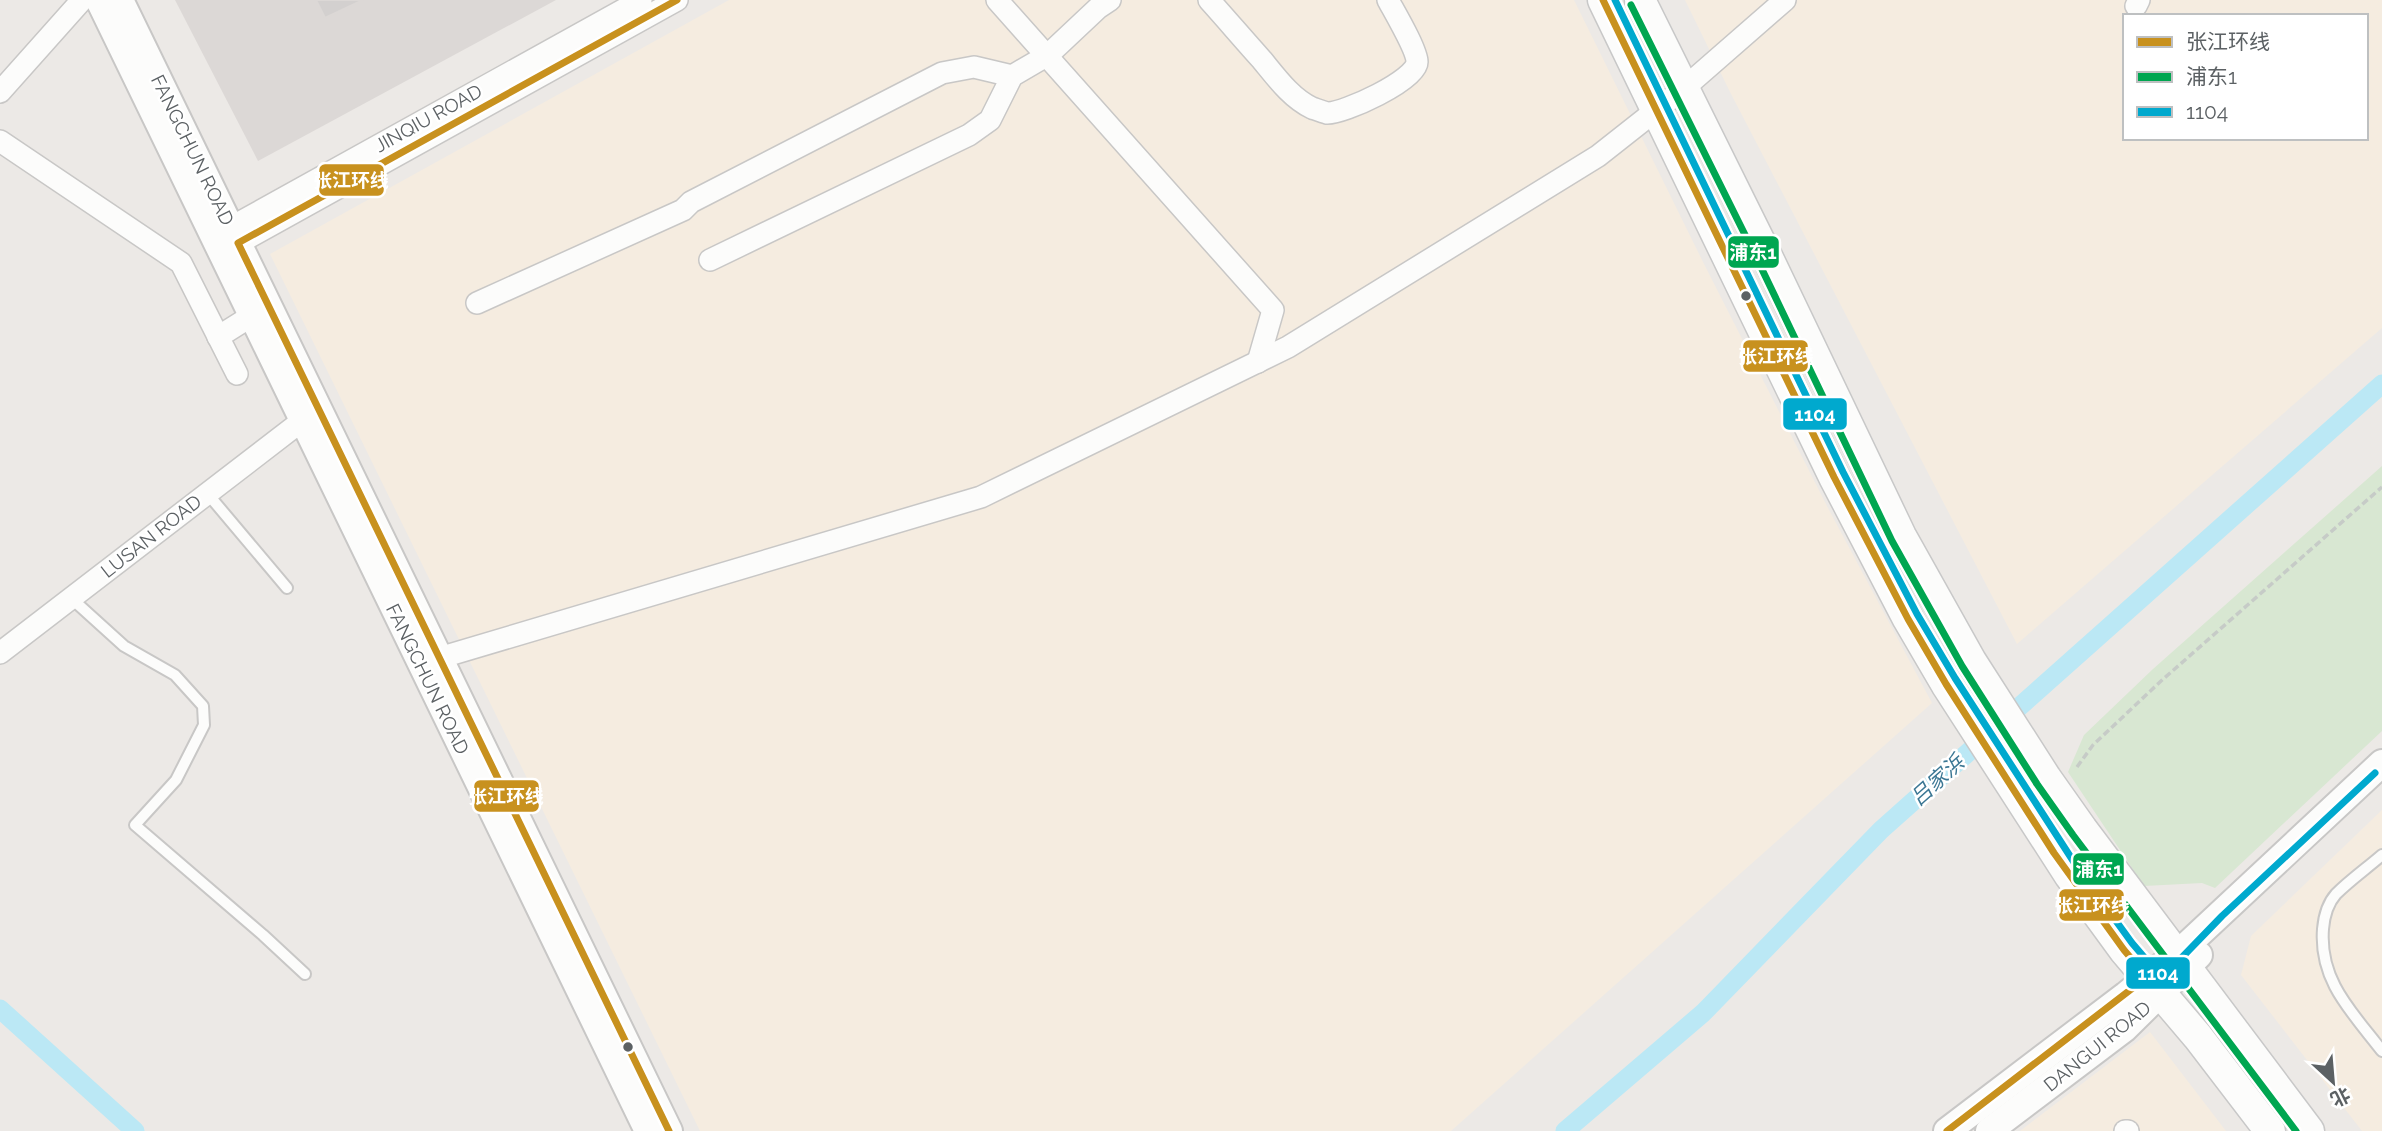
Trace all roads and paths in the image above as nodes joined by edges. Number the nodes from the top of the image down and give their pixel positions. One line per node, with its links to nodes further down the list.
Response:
1 (82, 0): 16 (street)
2 (99, 0): 19 (street, FANGCHUN ROAD)
3 (120, 0): 19 (street, FANGCHUN ROAD)
4 (641, 0): 19 (street, JINQIU ROAD)
5 (677, 0): 19 (street, JINQIU ROAD)
6 (997, 0): 13 (street)
7 (1110, 0): 13 (street)
8 (1209, 0): 9 (street)
9 (1388, 0)
10 (1603, 0): 17 (main road)
11 (1640, 0): 15 (main road)
12 (1785, 0): 15 (street)
13 (1048, 55): 14 (street); 24 (street)
14 (1012, 76): 20 (street); 21 (street)
15 (1683, 89): 17 (street); 37 (main road)
16 (0, 92)
17 (1657, 111): 24 (street); 39 (main road)
18 (0, 141): 23 (street)
19 (227, 240): 22 (street, FANGCHUN ROAD); 32 (street, FANGCHUN ROAD)
20 (710, 260)
21 (477, 303)
22 (253, 315): 23 (street); 26 (street, FANGCHUN ROAD)
23 (218, 337): 25 (street)
24 (1258, 362): 32 (street)
25 (237, 374)
26 (303, 419): 28 (street, LUSAN ROAD); 41 (street, FANGCHUN ROAD)
27 (2382, 487): 34 (path)
28 (207, 493): 29 (lane); 30 (street, LUSAN ROAD)
29 (287, 588)
30 (71, 598): 31 (street, LUSAN ROAD); 38 (lane)
31 (0, 653)
32 (439, 657): 42 (street, FANGCHUN ROAD)
33 (2382, 763): 37 (street, DANGUI ROAD)
34 (2077, 767)
35 (2382, 781): 37 (street, DANGUI ROAD)
36 (2382, 855): 40 (lane)
37 (2180, 961): 39 (street, DANGUI ROAD); 46 (main road)
38 (304, 974)
39 (2155, 985): 43 (street, DANGUI ROAD); 44 (street, DANGUI ROAD); 45 (main road)
40 (2382, 1051)
41 (648, 1131)
42 (669, 1131)
43 (1947, 1131)
44 (1989, 1131)
45 (2270, 1131)
46 (2309, 1131)

